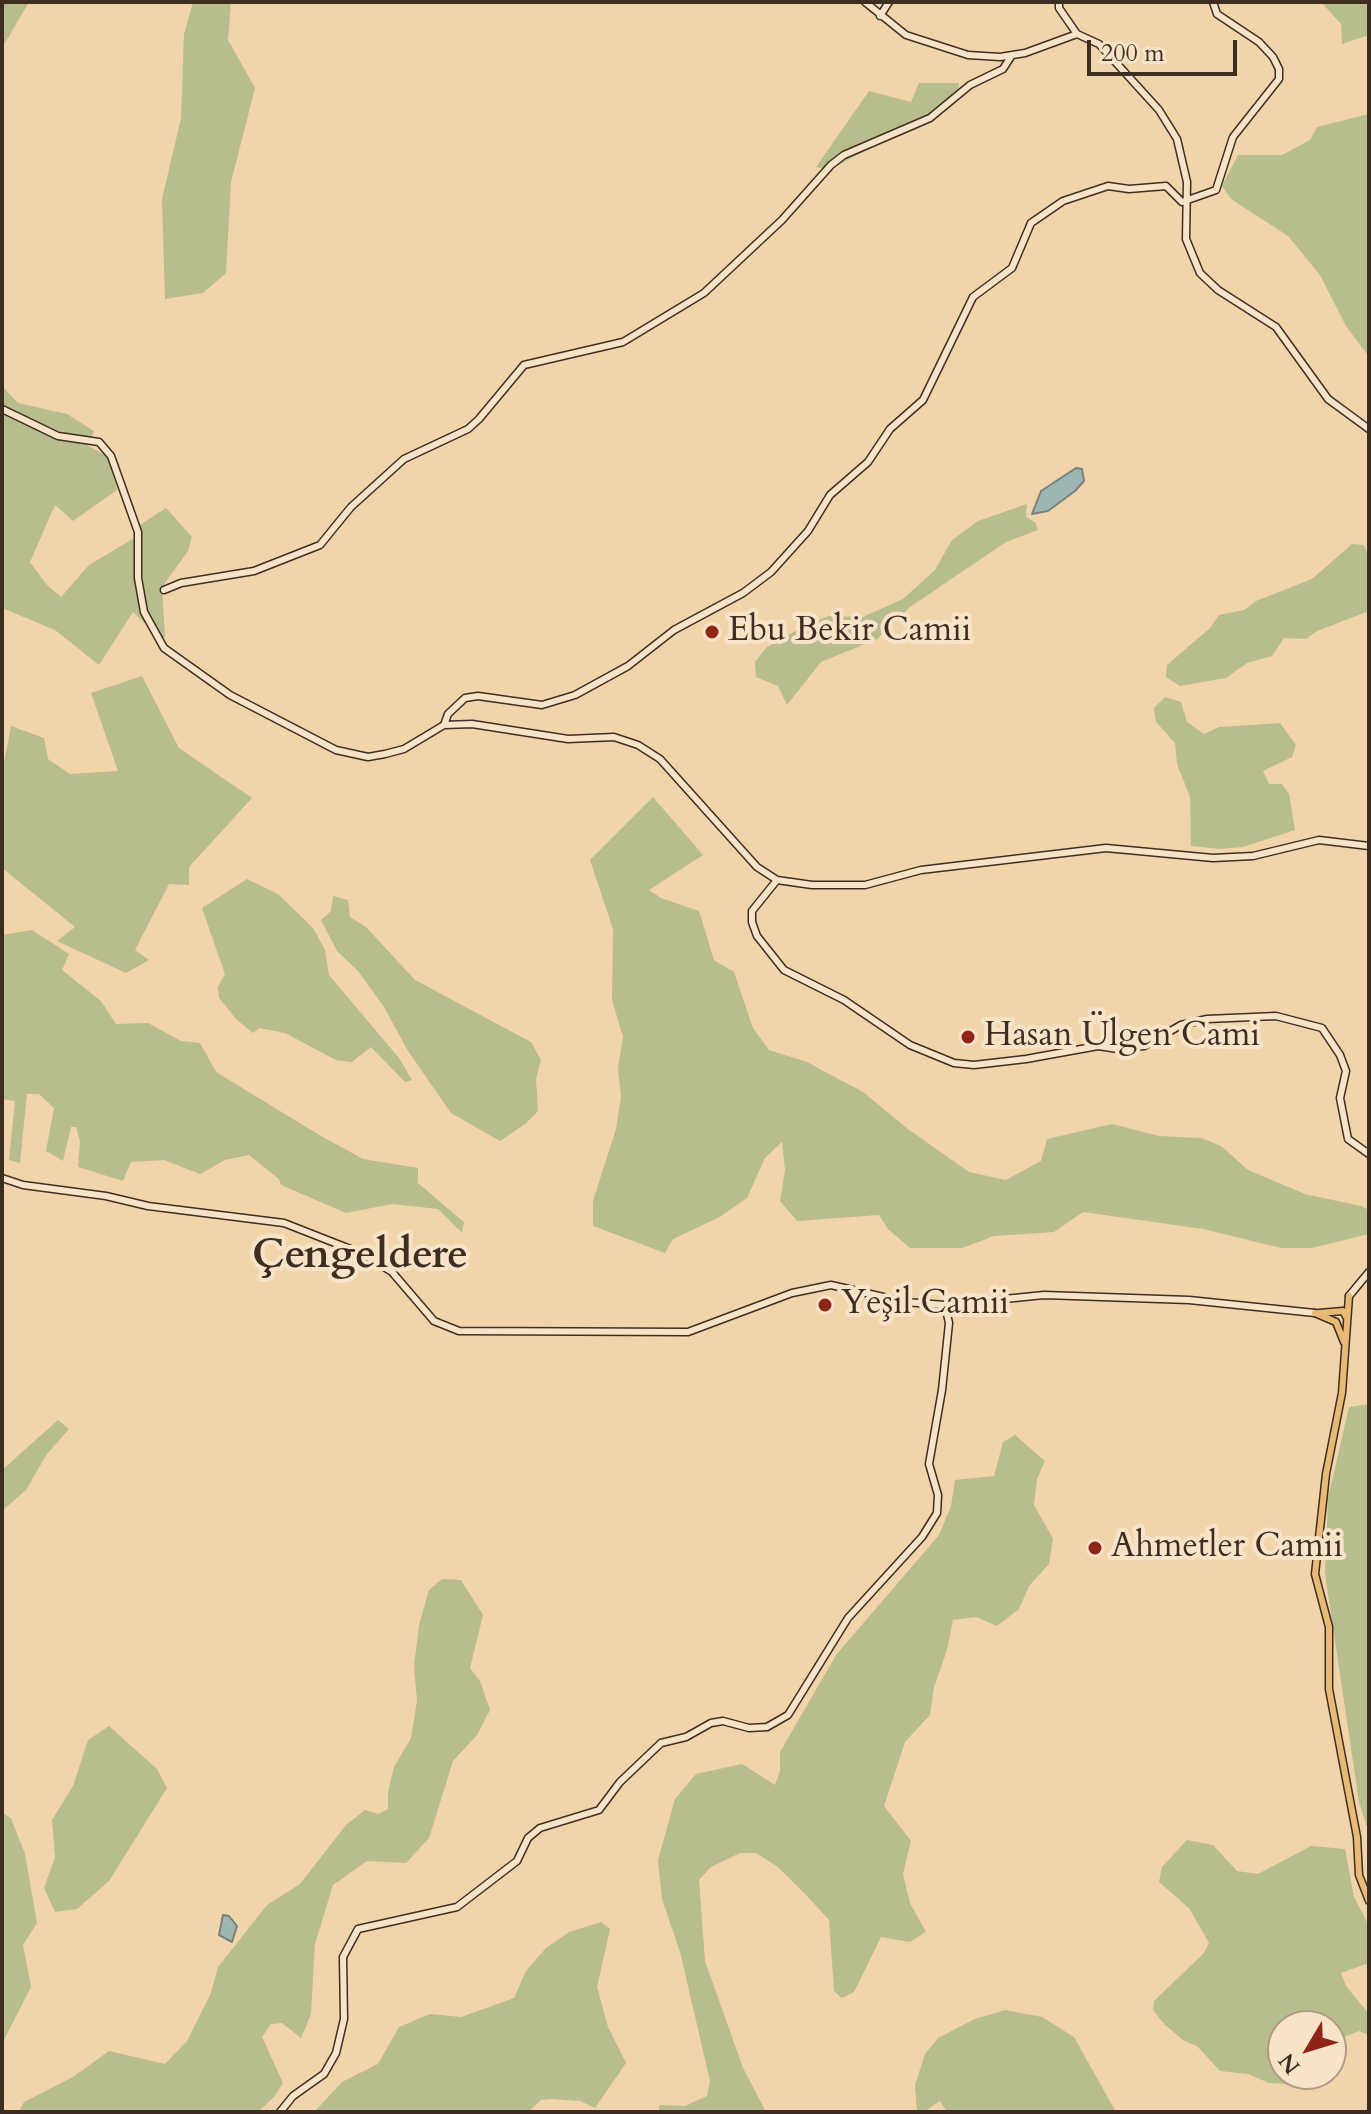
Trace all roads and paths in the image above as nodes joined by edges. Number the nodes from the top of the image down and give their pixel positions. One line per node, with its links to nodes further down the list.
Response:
1 (865, 2): 5 (street)
2 (889, 2): 5 (street)
3 (1059, 2): 6 (street)
4 (1213, 2): 8 (street)
5 (880, 16): 7 (street)
6 (1077, 34): 7 (street); 8 (street)
7 (1012, 55): 11 (street)
8 (1186, 202): 10 (street); 12 (street)
9 (2, 409): 12 (street)
10 (1369, 429)
11 (164, 590)
12 (444, 725): 14 (street)
13 (1369, 846): 14 (street)
14 (777, 880): 15 (street)
15 (1369, 1154)
16 (2, 1178): 19 (street)
17 (1369, 1272): 18 (street)
18 (1349, 1296): 20 (main road); 22 (main road)
19 (945, 1305): 21 (street); 26 (street)
20 (1339, 1311): 21 (main road); 22 (main road); 23 (main road)
21 (1315, 1313): 23 (main road)
22 (1347, 1318): 23 (main road); 24 (main road)
23 (1336, 1322): 24 (main road)
24 (1346, 1347): 25 (main road)
25 (1369, 1901)
26 (280, 2112)

